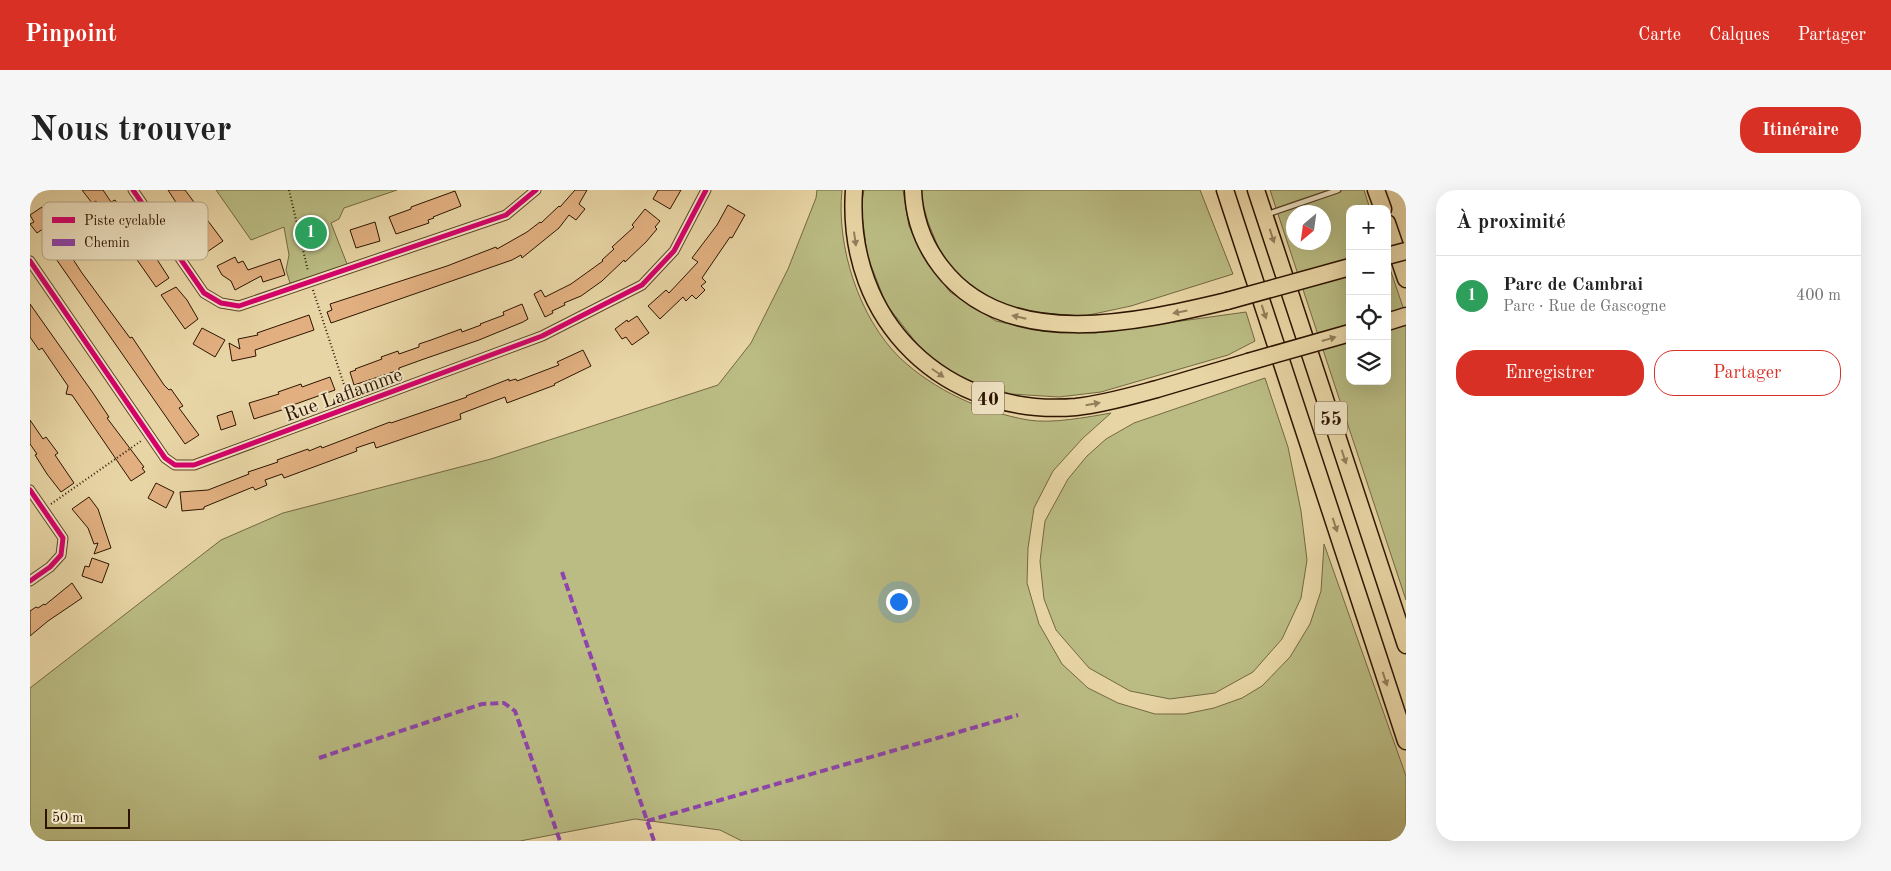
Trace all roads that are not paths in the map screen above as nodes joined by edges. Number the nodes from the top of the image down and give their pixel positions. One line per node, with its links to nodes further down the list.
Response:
1 (133, 190): 11 (street)
2 (536, 190): 18 (street)
3 (706, 190): 19 (street, Rue Laflamme)
4 (854, 190): 24 (highway, 40, one-way to 24, bridge)
5 (913, 190): 20 (highway, one-way to 5, bridge)
6 (1220, 190): 14 (highway)
7 (1225, 190): 14 (highway)
8 (1256, 190): 13 (highway, 55)
9 (1338, 190): 13 (lane)
10 (1376, 190): 12 (highway)
11 (141, 202)
12 (1381, 205)
13 (1265, 215): 27 (highway, 55, one-way to 27)
14 (1233, 216): 28 (highway, one-way to 28)
15 (1391, 235): 21 (highway)
16 (1406, 251): 17 (highway, bridge)
17 (1391, 255)
18 (181, 260)
19 (30, 261)
20 (1346, 268)
21 (1406, 279)
22 (1406, 316): 23 (highway)
23 (1391, 321)
24 (1346, 334)
25 (30, 490): 26 (street)
26 (30, 581)
27 (1406, 645)
28 (1406, 741)

